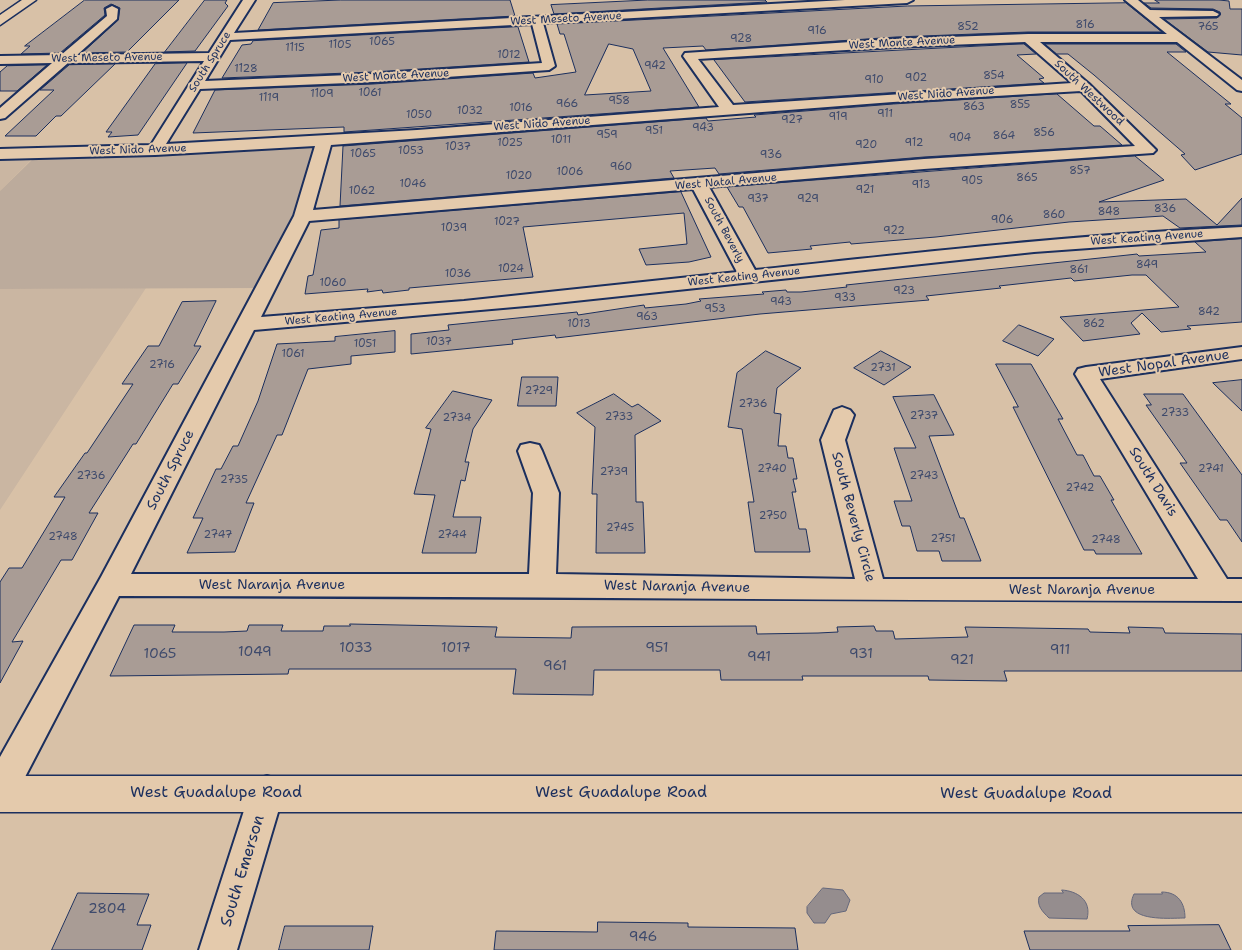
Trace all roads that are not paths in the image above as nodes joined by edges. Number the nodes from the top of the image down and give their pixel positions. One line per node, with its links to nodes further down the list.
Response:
1 (30, 0): 9 (main road)
2 (249, 0): 11 (street, South Spruce)
3 (907, 0): 5 (street, West Meseto Avenue)
4 (1132, 0): 7 (street)
5 (821, 2): 10 (street, West Meseto Avenue)
6 (112, 8): 15 (street)
7 (1147, 13): 8 (street); 13 (street)
8 (1213, 14)
9 (0, 21)
10 (537, 21): 11 (street, West Meseto Avenue); 19 (street, West Monte Avenue)
11 (226, 37): 14 (street, South Spruce)
12 (1028, 38): 13 (street, West Monte Avenue); 20 (street, South Westwood); 22 (street, West Monte Avenue)
13 (1181, 38): 17 (street)
14 (213, 56): 15 (street, West Meseto Avenue); 19 (street, South Spruce)
15 (64, 59): 16 (street, West Meseto Avenue); 23 (street)
16 (0, 60)
17 (1216, 66): 18 (street); 21 (street)
18 (1237, 66)
19 (196, 85): 25 (street, South Spruce)
20 (1084, 87): 22 (street, West Nido Avenue); 26 (street, South Westwood)
21 (1242, 87)
22 (729, 110): 24 (street, West Nido Avenue)
23 (0, 115)
24 (324, 141): 25 (street, West Nido Avenue); 29 (street, South Spruce)
25 (154, 150): 27 (street, West Nido Avenue)
26 (1148, 150): 28 (street, West Natal Avenue)
27 (0, 154)
28 (699, 184): 29 (street, West Natal Avenue); 31 (street, South Beverly)
29 (303, 216): 32 (street, South Spruce)
30 (1242, 232): 31 (street, West Keating Avenue)
31 (749, 276): 32 (street, West Keating Avenue)
32 (246, 324): 37 (street, South Spruce)
33 (1242, 353): 34 (street, West Nopal Avenue)
34 (1086, 374): 40 (street, South Davis)
35 (842, 415): 39 (street, South Beverly Circle)
36 (530, 451): 38 (street)
37 (111, 586): 38 (street, West Naranja Avenue); 41 (street, South Spruce)
38 (542, 586): 39 (street, West Naranja Avenue)
39 (872, 590): 40 (street, West Naranja Avenue)
40 (1230, 590)
41 (0, 792): 42 (main road, West Guadalupe Road)
42 (268, 792): 43 (main road, West Guadalupe Road); 44 (street, South Emerson)
43 (1242, 794)
44 (218, 950)

